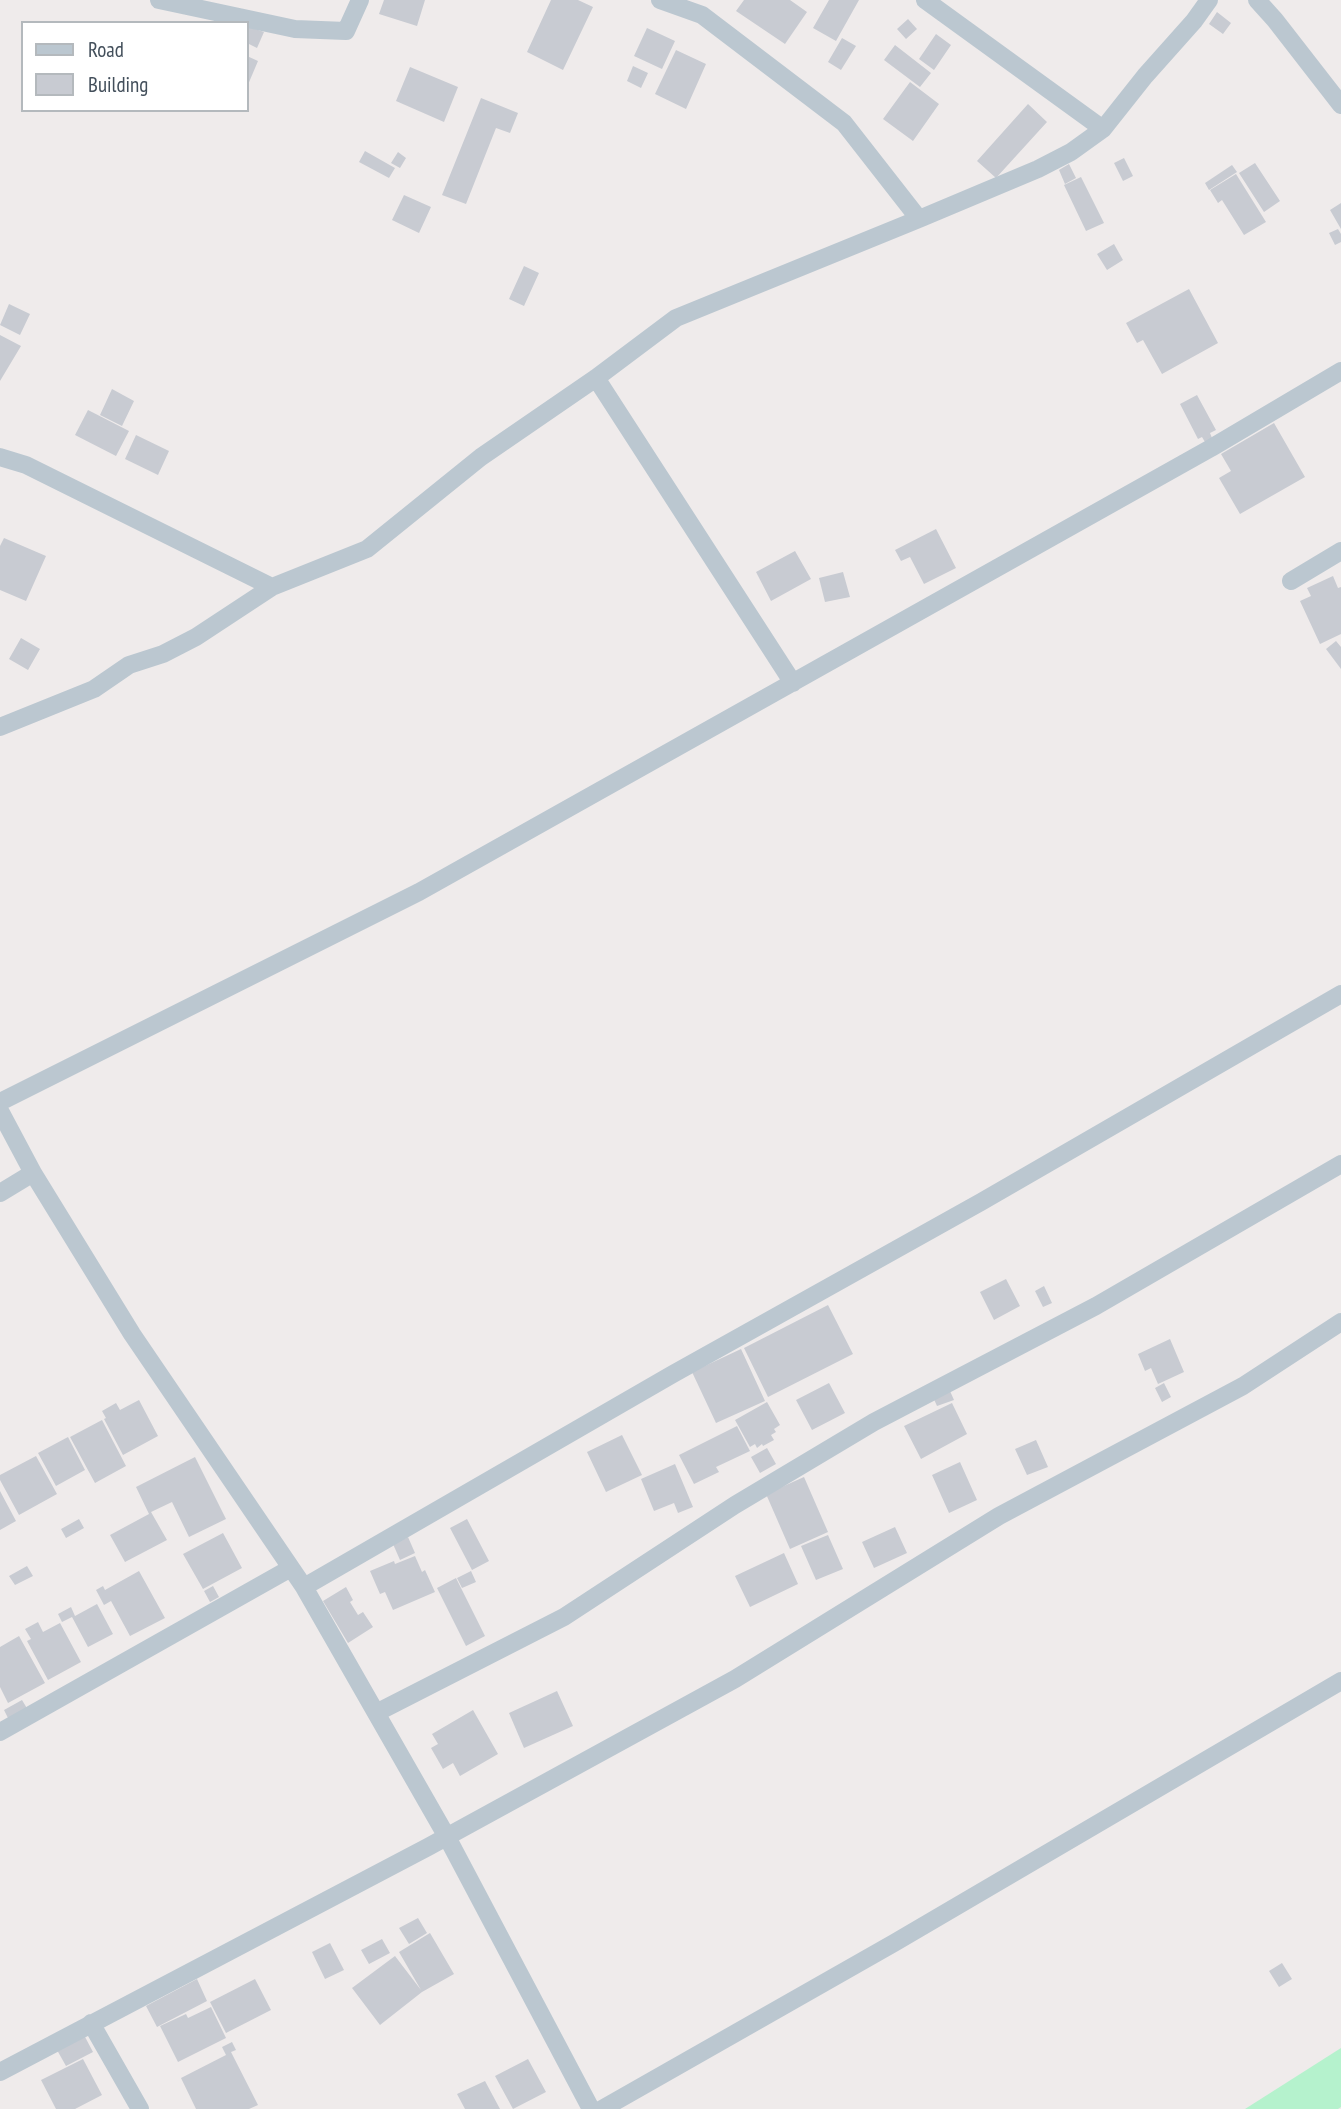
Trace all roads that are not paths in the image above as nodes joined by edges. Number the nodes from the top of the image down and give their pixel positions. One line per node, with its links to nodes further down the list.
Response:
1 (159, 0): 2 (street)
2 (360, 0)
3 (660, 0): 9 (street)
4 (925, 0): 8 (street)
5 (1209, 0): 8 (street)
6 (1257, 0): 7 (street)
7 (1341, 105)
8 (1102, 129): 9 (street)
9 (919, 219): 11 (street)
10 (1341, 372): 16 (street)
11 (596, 378): 15 (street); 16 (street)
12 (0, 457): 15 (street)
13 (1341, 551): 14 (street)
14 (1292, 581)
15 (272, 587): 17 (street)
16 (793, 683): 19 (street)
17 (0, 727)
18 (1341, 994): 26 (street)
19 (0, 1102)
20 (0, 1111): 22 (street)
21 (1341, 1164): 28 (street)
22 (33, 1173): 23 (street); 25 (street)
23 (0, 1192)
24 (1341, 1322): 30 (street)
25 (291, 1568): 26 (street); 29 (street)
26 (304, 1587): 28 (street)
27 (1341, 1681): 35 (street)
28 (376, 1713): 30 (street)
29 (0, 1732)
30 (447, 1837): 31 (street); 34 (street)
31 (91, 2023): 32 (street); 33 (street)
32 (0, 2072)
33 (139, 2109)
34 (591, 2109)
35 (603, 2109)

